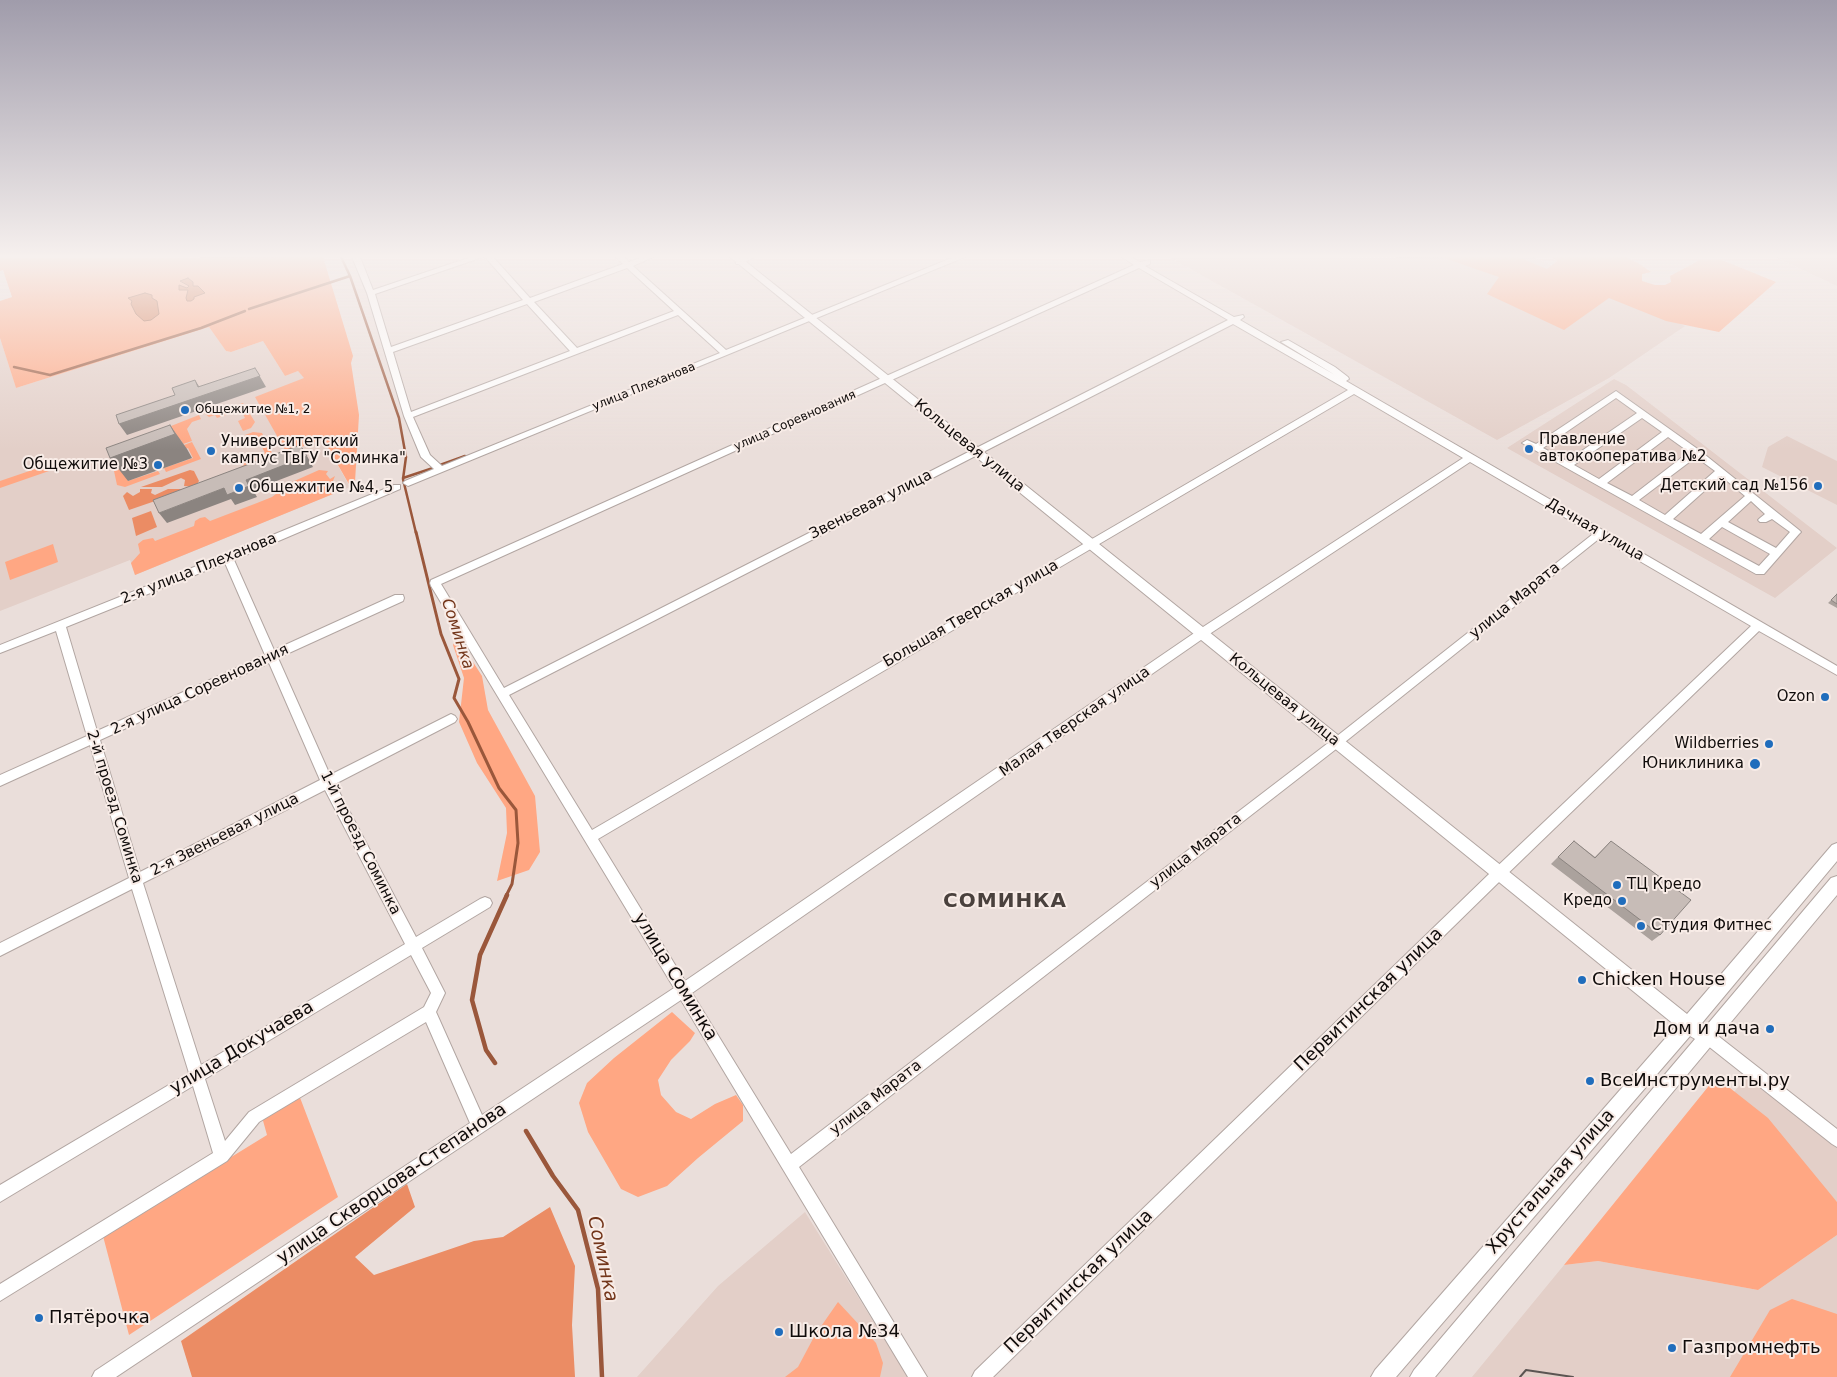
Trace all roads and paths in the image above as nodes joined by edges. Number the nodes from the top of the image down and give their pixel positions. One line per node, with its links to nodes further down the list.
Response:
1 (380, 321): 11 (street)
2 (472, 321): 11 (street)
3 (547, 321): 12 (street)
4 (656, 321): 12 (street)
5 (690, 321): 13 (street)
6 (806, 321): 13 (street, улица Плеханова)
7 (814, 321): 14 (main road, Кольцевая улица)
8 (1013, 321): 14 (street, улица Соревнования)
9 (1233, 321): 21 (street, Звеньевая улица)
10 (1241, 321): 15 (street, Дачная улица)
11 (389, 351): 17 (street)
12 (576, 352): 17 (street)
13 (726, 354): 25 (street, улица Плеханова)
14 (886, 380): 21 (main road, Кольцевая улица); 41 (street, улица Соревнования)
15 (1353, 391): 23 (street, Дачная улица); 38 (street, Большая Тверская улица)
16 (1643, 413): 18 (street); 20 (street); 24 (street)
17 (408, 416): 25 (street)
18 (1669, 432): 22 (street); 28 (street)
19 (1527, 443): 20 (street)
20 (1537, 448): 24 (street)
21 (975, 452): 38 (main road, Кольцевая улица); 49 (street, Звеньевая улица)
22 (1696, 452): 26 (street); 31 (street)
23 (1470, 458): 36 (street, Дачная улица); 45 (street, Малая Тверская улица)
24 (1567, 465): 28 (street)
25 (441, 470): 27 (street, улица Плеханова)
26 (1721, 471): 30 (street); 33 (street)
27 (408, 483)
28 (1600, 483): 31 (street)
29 (397, 487): 40 (street, 2-я улица Плеханова)
30 (1751, 496): 32 (street); 35 (street)
31 (1632, 501): 33 (street)
32 (1772, 514): 34 (street); 39 (street)
33 (1666, 519): 37 (street)
34 (1763, 520)
35 (1721, 522): 37 (street); 39 (street)
36 (1600, 533): 43 (street, Дачная улица); 52 (street, улица Марата)
37 (1702, 539): 39 (street)
38 (1091, 544): 45 (main road, Кольцевая улица); 55 (street, Большая Тверская улица)
39 (1777, 553)
40 (228, 558): 44 (street, 2-я улица Плеханова); 47 (street, 1-й проезд Соминка)
41 (442, 580): 49 (street, улица Соминка)
42 (400, 598): 47 (street, 2-я улица Соревнования)
43 (1759, 625): 48 (street, Дачная улица); 57 (street, Первитинская улица)
44 (60, 626): 46 (street, 2-я улица Плеханова); 51 (street, 2-й проезд Соминка)
45 (1202, 634): 52 (main road, Кольцевая улица); 63 (street, Малая Тверская улица)
46 (0, 649)
47 (272, 657): 51 (street, 2-я улица Соревнования); 54 (street, 1-й проезд Соминка)
48 (1837, 671)
49 (502, 694): 55 (street, улица Соминка)
50 (451, 719): 54 (street, 2-я Звеньевая улица)
51 (93, 738): 53 (street, 2-я улица Соревнования); 58 (street, 2-й проезд Соминка)
52 (1336, 743): 57 (main road, Кольцевая улица); 71 (street, улица Марата)
53 (0, 781)
54 (327, 782): 58 (street, 2-я Звеньевая улица); 61 (street, 1-й проезд Соминка)
55 (590, 837): 63 (street, улица Соминка)
56 (1837, 850): 65 (main road, Хрустальная улица)
57 (1500, 874): 65 (main road, Кольцевая улица); 76 (street, Первитинская улица)
58 (136, 881): 62 (street, 2-я Звеньевая улица); 67 (street, 2-й проезд Соминка)
59 (1837, 883): 66 (main road, Хрустальная улица)
60 (485, 903): 61 (street, улица Докучаева)
61 (413, 946): 64 (street, 1-й проезд Соминка); 67 (street, улица Докучаева)
62 (0, 950)
63 (683, 990): 68 (street, улица Скворцова-Степанова); 71 (street, улица Соминка)
64 (429, 1012): 68 (street); 70 (street)
65 (1688, 1025): 66 (main road, Кольцевая улица); 77 (main road, Хрустальная улица)
66 (1708, 1037): 69 (street, Кольцевая улица); 78 (main road, Хрустальная улица)
67 (197, 1075): 70 (street, 2-й проезд Соминка); 72 (street, улица Докучаева)
68 (480, 1126): 74 (street, улица Скворцова-Степанова)
69 (1837, 1139)
70 (222, 1156): 73 (street)
71 (789, 1165): 75 (street, улица Соминка)
72 (0, 1194)
73 (0, 1292)
74 (101, 1377)
75 (918, 1377)
76 (981, 1377)
77 (1382, 1377)
78 (1421, 1377)

